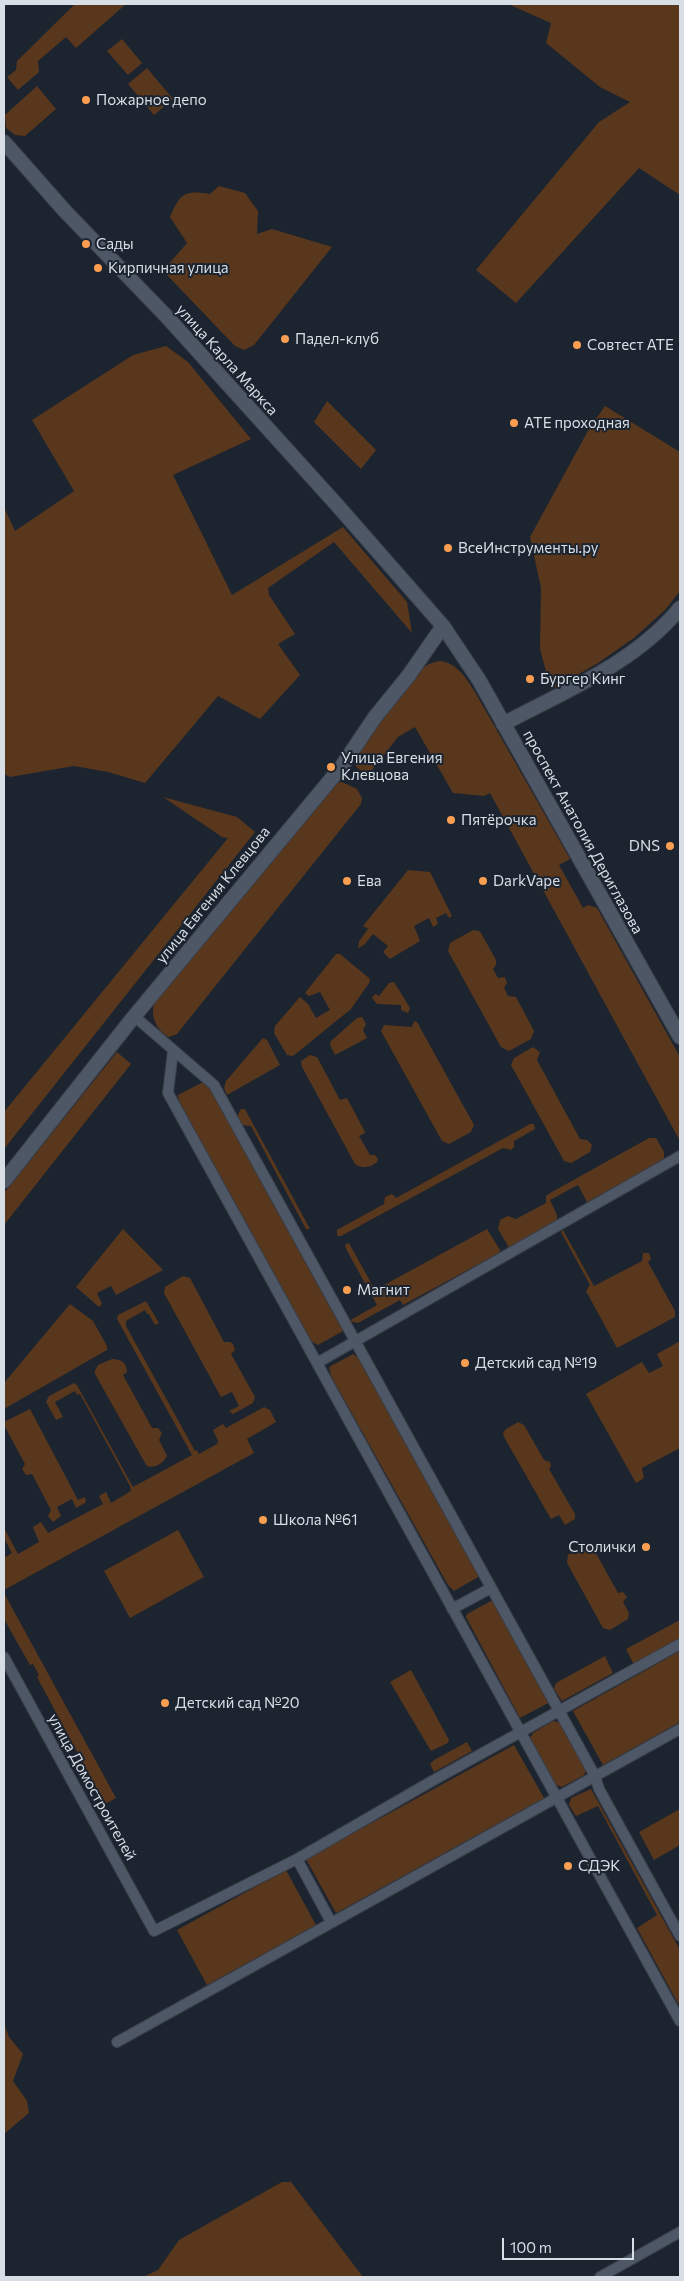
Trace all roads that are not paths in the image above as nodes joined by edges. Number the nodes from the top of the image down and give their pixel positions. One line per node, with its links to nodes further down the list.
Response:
1 (4, 142): 3 (main road, улица Карла Маркса)
2 (680, 608): 4 (main road)
3 (443, 626): 4 (main road, проспект Анатолия Дериглазова); 5 (main road, улица Евгения Клевцова)
4 (504, 724): 6 (main road, проспект Анатолия Дериглазова)
5 (134, 1016): 7 (street); 9 (main road, улица Евгения Клевцова)
6 (680, 1037)
7 (174, 1051): 10 (street); 11 (street)
8 (680, 1156): 10 (street)
9 (4, 1181)
10 (355, 1340): 11 (street); 12 (street)
11 (316, 1363): 13 (street)
12 (492, 1588): 13 (street); 16 (street)
13 (452, 1609): 18 (street)
14 (680, 1644): 16 (street)
15 (4, 1657): 21 (street, улица Домостроителей)
16 (559, 1711): 18 (street); 19 (street)
17 (680, 1729): 19 (street)
18 (520, 1732): 20 (street); 21 (street)
19 (595, 1776): 20 (street); 23 (street)
20 (556, 1798): 22 (street); 24 (street)
21 (297, 1858): 22 (street)
22 (331, 1922): 25 (street)
23 (680, 1936)
24 (680, 2021)
25 (117, 2042)
26 (680, 2232): 27 (street)
27 (600, 2277)

